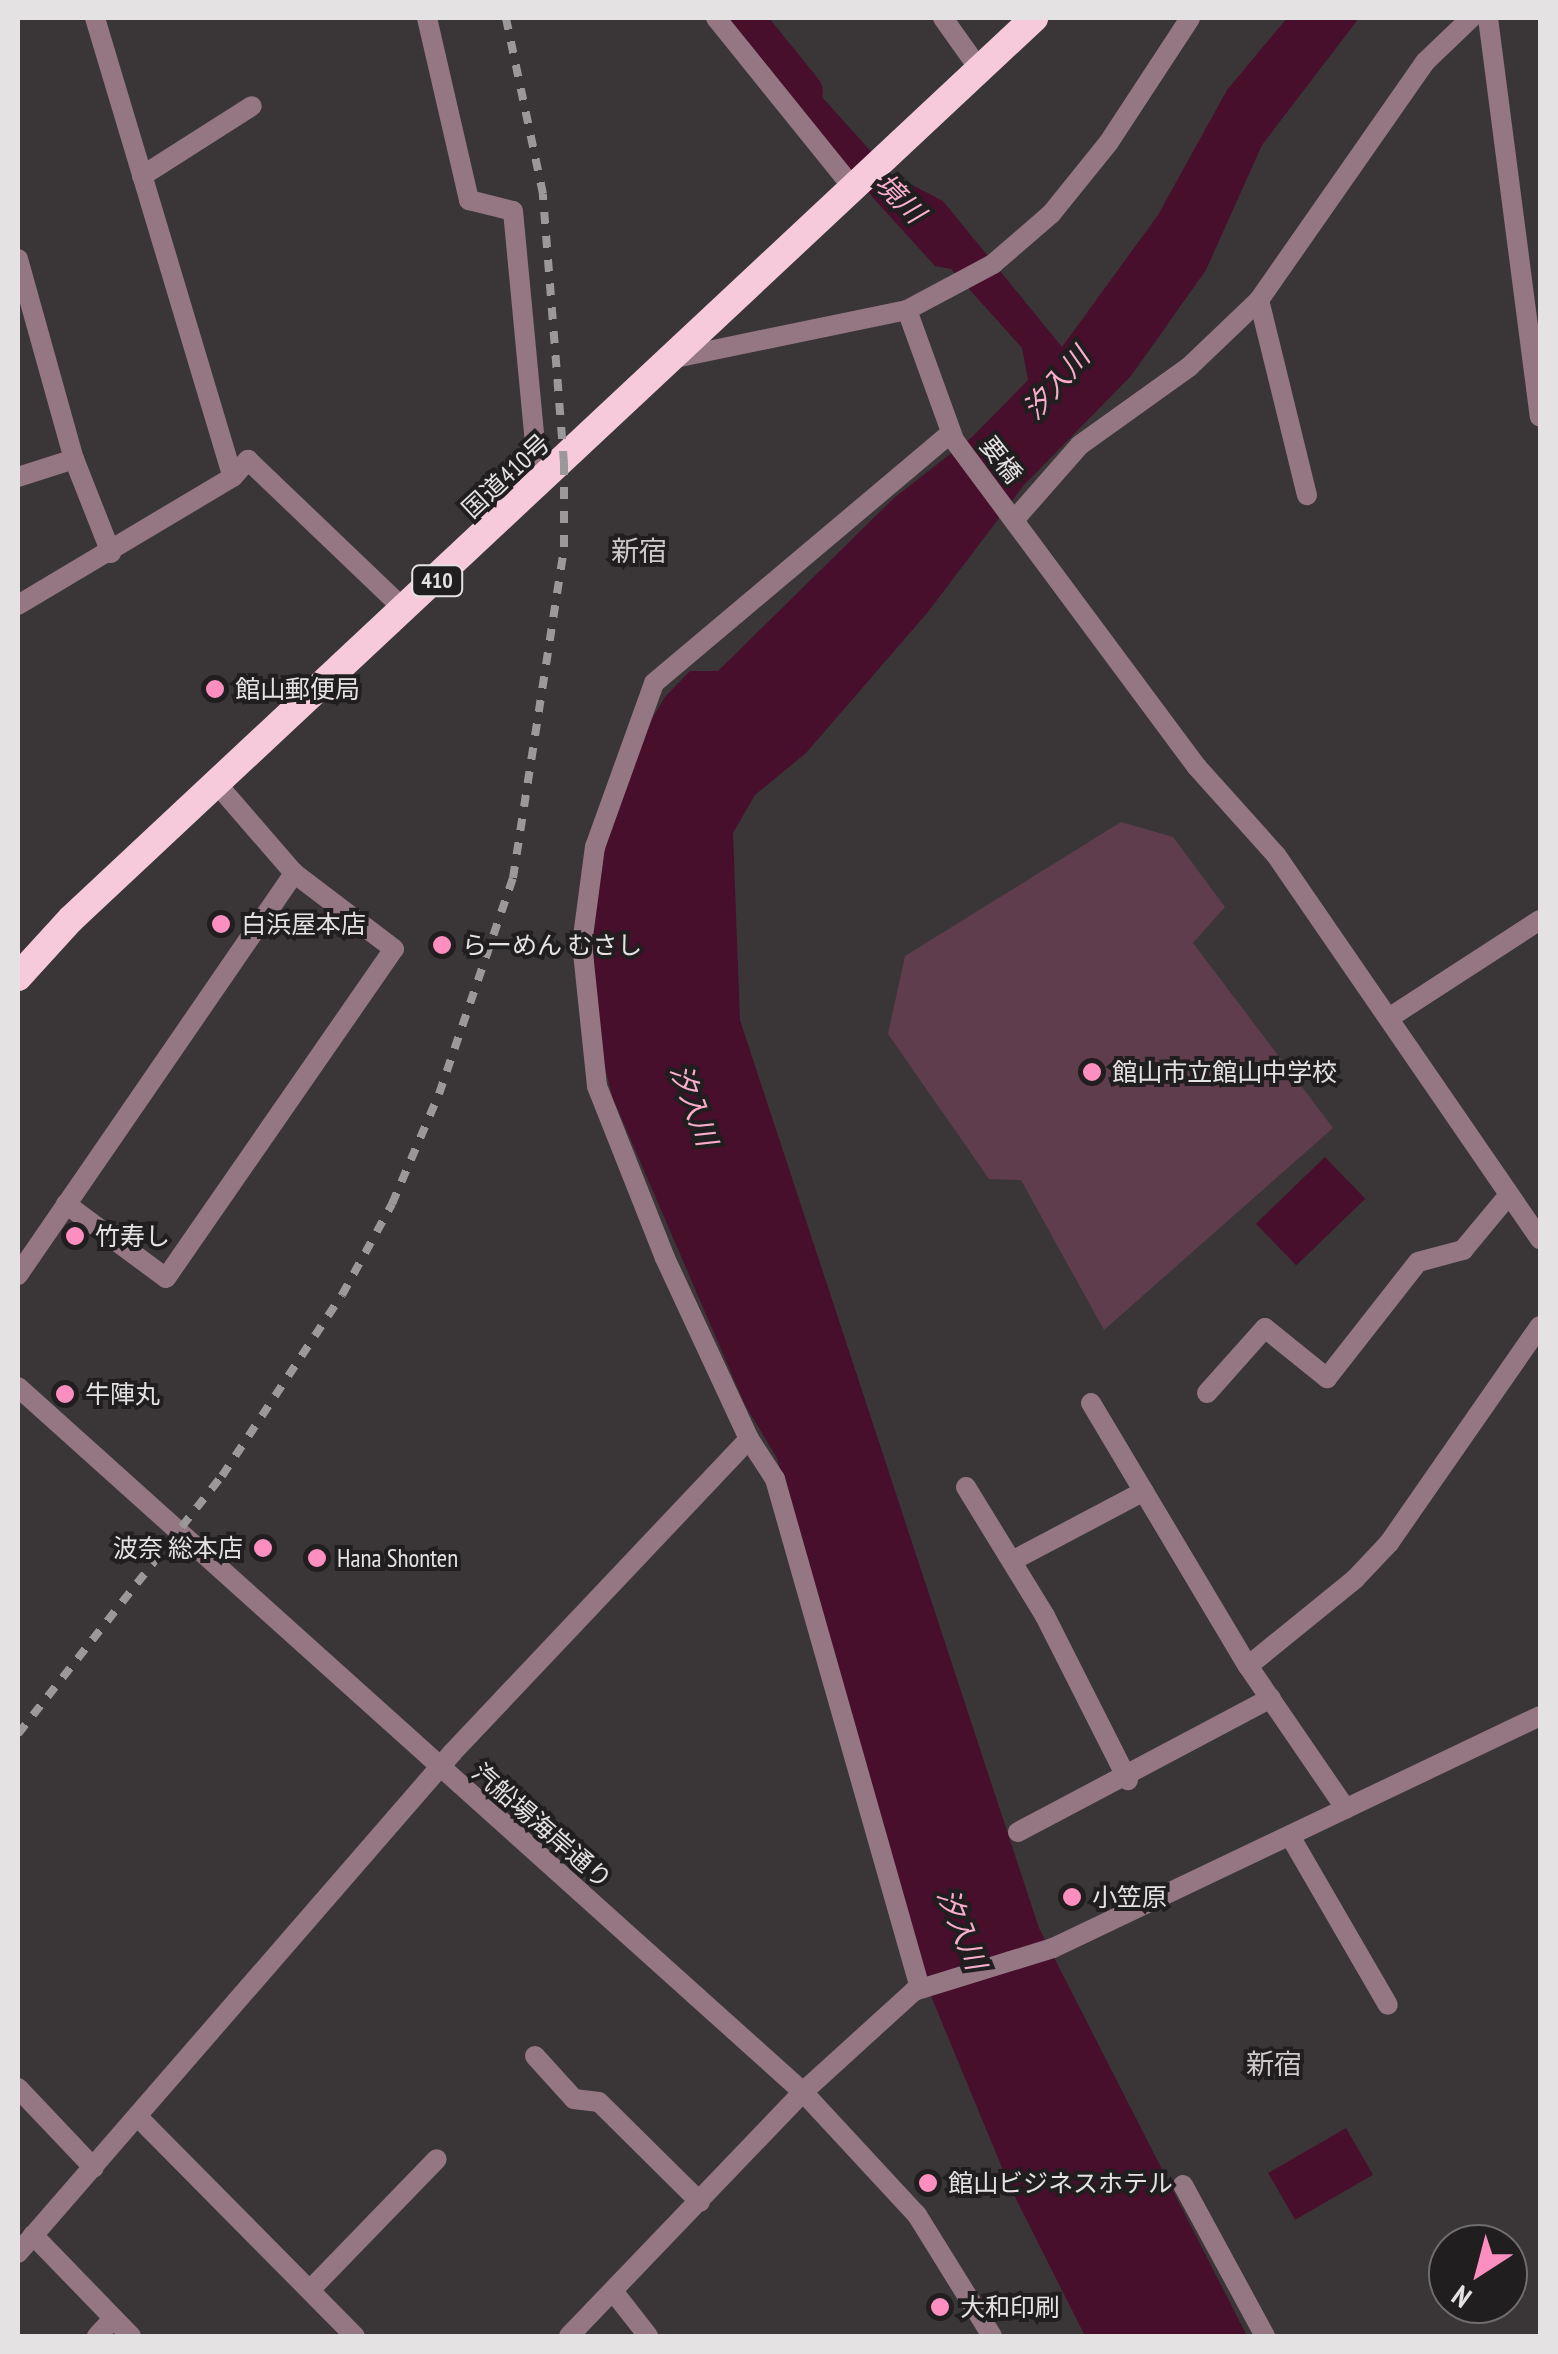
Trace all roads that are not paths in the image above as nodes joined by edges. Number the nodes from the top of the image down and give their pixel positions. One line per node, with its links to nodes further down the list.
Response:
1 (98, 18): 11 (street)
2 (427, 18): 22 (street)
3 (716, 18): 12 (street)
4 (944, 18): 9 (street)
5 (1034, 18): 9 (highway, 国道410号 / 410)
6 (1190, 18): 15 (street)
7 (1471, 18): 14 (street)
8 (1488, 18): 17 (street)
9 (980, 70): 12 (highway, 国道410号 / 410)
10 (252, 106): 11 (street)
11 (142, 176): 21 (street)
12 (856, 187): 16 (highway, 国道410号 / 410)
13 (18, 259): 19 (street)
14 (1259, 300): 23 (street); 24 (street)
15 (907, 310): 16 (street); 18 (street, 要橋)
16 (670, 360): 22 (highway, 国道410号 / 410)
17 (1540, 416)
18 (952, 437): 24 (street, 要橋); 41 (street)
19 (74, 459): 20 (street); 25 (street)
20 (18, 477)
21 (233, 477): 25 (street); 27 (street)
22 (539, 487): 27 (highway, 国道410号 / 410)
23 (1307, 495)
24 (1012, 515): 32 (street, 要橋)
25 (112, 553): 26 (street)
26 (18, 606)
27 (405, 610): 28 (highway, 国道410号 / 410)
28 (218, 784): 29 (street); 31 (highway, 国道410号 / 410)
29 (294, 873): 34 (street); 34 (street)
30 (1540, 920): 32 (street)
31 (18, 977)
32 (1392, 1016): 33 (street, 要橋)
33 (1508, 1196): 35 (street, 要橋); 39 (street)
34 (66, 1204): 36 (street)
35 (1540, 1239)
36 (18, 1275)
37 (1540, 1326): 45 (street)
38 (18, 1387): 48 (street, 汽船場海岸通り)
39 (1207, 1394)
40 (1091, 1403): 43 (street)
41 (749, 1440): 48 (street); 53 (street)
42 (966, 1487): 44 (street)
43 (1144, 1491): 44 (street); 45 (street)
44 (1012, 1561): 49 (street)
45 (1248, 1666): 46 (street)
46 (1272, 1698): 49 (street); 50 (street)
47 (1540, 1716): 50 (street)
48 (440, 1770): 57 (street, 汽船場海岸通り); 58 (street)
49 (1128, 1780): 51 (street)
50 (1346, 1808): 52 (street)
51 (1018, 1832)
52 (1290, 1836): 53 (street); 54 (street)
53 (924, 1987): 57 (street)
54 (1388, 2005)
55 (535, 2056): 62 (street)
56 (18, 2088): 60 (street)
57 (803, 2092): 62 (street); 73 (street, 汽船場海岸通り)
58 (138, 2118): 60 (street); 65 (street)
59 (437, 2159): 65 (street)
60 (94, 2168): 63 (street)
61 (1184, 2185): 74 (street)
62 (700, 2202): 66 (street)
63 (33, 2236): 64 (street); 67 (street)
64 (18, 2253)
65 (310, 2290): 70 (street)
66 (613, 2290): 71 (street); 72 (street)
67 (113, 2319): 68 (street); 69 (street)
68 (97, 2336)
69 (130, 2336)
70 (354, 2336)
71 (569, 2336)
72 (648, 2336)
73 (992, 2336)
74 (1265, 2336)

